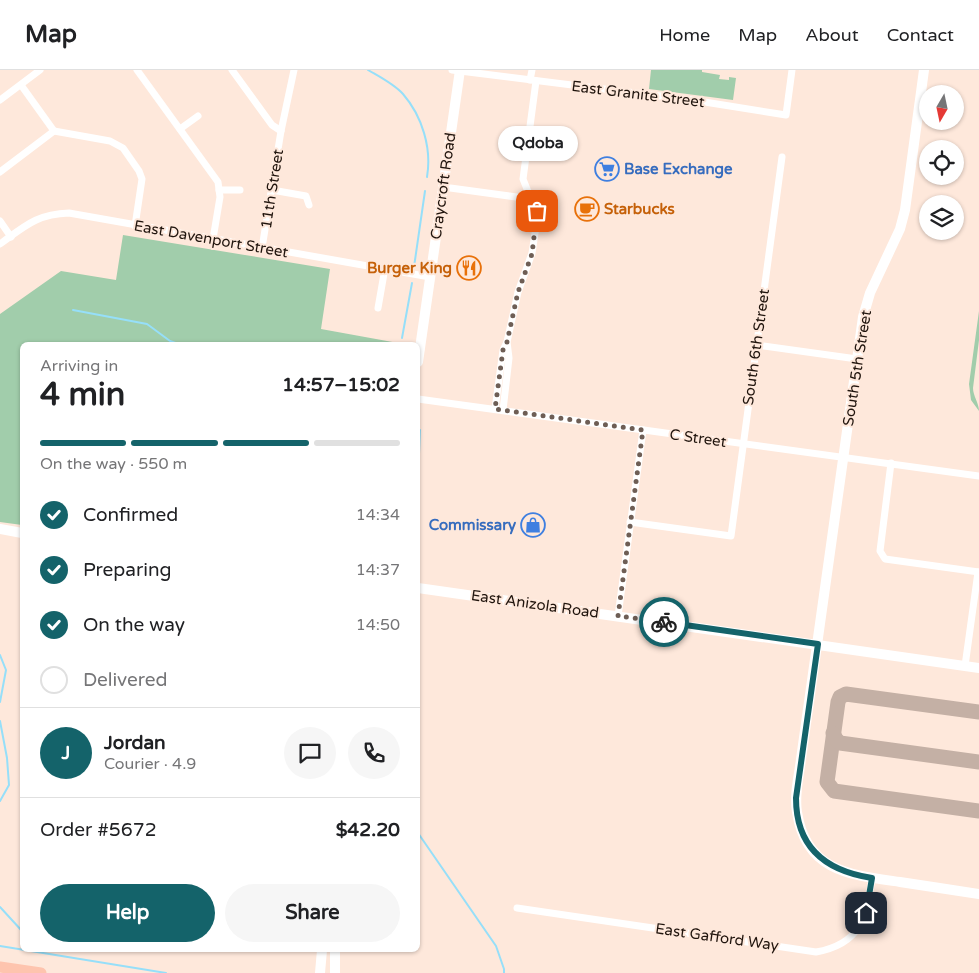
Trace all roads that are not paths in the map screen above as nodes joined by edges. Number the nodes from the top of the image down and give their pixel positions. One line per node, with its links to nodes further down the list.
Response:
1 (40, 70): 10 (street)
2 (137, 70): 13 (street)
3 (232, 70): 15 (street, 11th Street)
4 (294, 70): 15 (street, 11th Street)
5 (457, 70): 9 (street, East Granite Street); 18 (street, Craycroft Road)
6 (532, 70): 9 (street)
7 (792, 70): 9 (street, East Granite Street)
8 (924, 70): 35 (street, South 5th Street)
9 (533, 81): 22 (street)
10 (21, 85): 11 (street); 14 (street)
11 (0, 100)
12 (198, 116): 13 (street)
13 (180, 129): 19 (street)
14 (54, 131): 17 (street); 25 (street)
15 (281, 131): 21 (street, 11th Street)
16 (782, 157): 33 (street, South 6th Street)
17 (0, 172)
18 (444, 187): 22 (street); 31 (street, Craycroft Road)
19 (220, 190): 20 (street); 27 (street)
20 (240, 190)
21 (272, 190): 23 (street); 29 (street, 11th Street)
22 (530, 200): 37 (street)
23 (309, 204)
24 (0, 222): 26 (street)
25 (135, 226): 26 (street, East Davenport Street); 27 (street, East Davenport Street)
26 (11, 237): 28 (street, East Davenport Street)
27 (213, 239): 29 (street, East Davenport Street)
28 (0, 244)
29 (262, 248): 30 (street, East Davenport Street)
30 (385, 268): 31 (street, East Davenport Street); 32 (street)
31 (430, 277): 34 (street, Craycroft Road)
32 (378, 308)
33 (757, 345): 35 (street); 39 (street, South 6th Street)
34 (420, 348)
35 (857, 359): 40 (street, South 5th Street)
36 (420, 399): 37 (street, C Street)
37 (499, 410): 38 (street, C Street)
38 (643, 430): 39 (street, C Street); 43 (street)
39 (743, 444): 40 (street, C Street); 43 (street, South 6th Street)
40 (843, 457): 41 (street, C Street); 49 (street, South 5th Street)
41 (891, 463): 42 (street, C Street); 46 (street)
42 (979, 476)
43 (630, 522): 48 (street)
44 (0, 529): 45 (street)
45 (20, 533)
46 (978, 572): 50 (street)
47 (420, 588): 48 (street, East Anizola Road)
48 (618, 616): 49 (street, East Anizola Road)
49 (818, 644): 50 (street, East Anizola Road); 52 (street, South 5th Street)
50 (965, 666): 51 (street, East Anizola Road)
51 (979, 668)
52 (872, 878): 53 (street, South 5th Street); 54 (street, East Gafford Way)
53 (979, 894)
54 (517, 908)
55 (322, 952): 59 (street)
56 (335, 952): 60 (street)
57 (0, 967): 58 (main road)
58 (41, 973)
59 (320, 973)
60 (335, 973)

